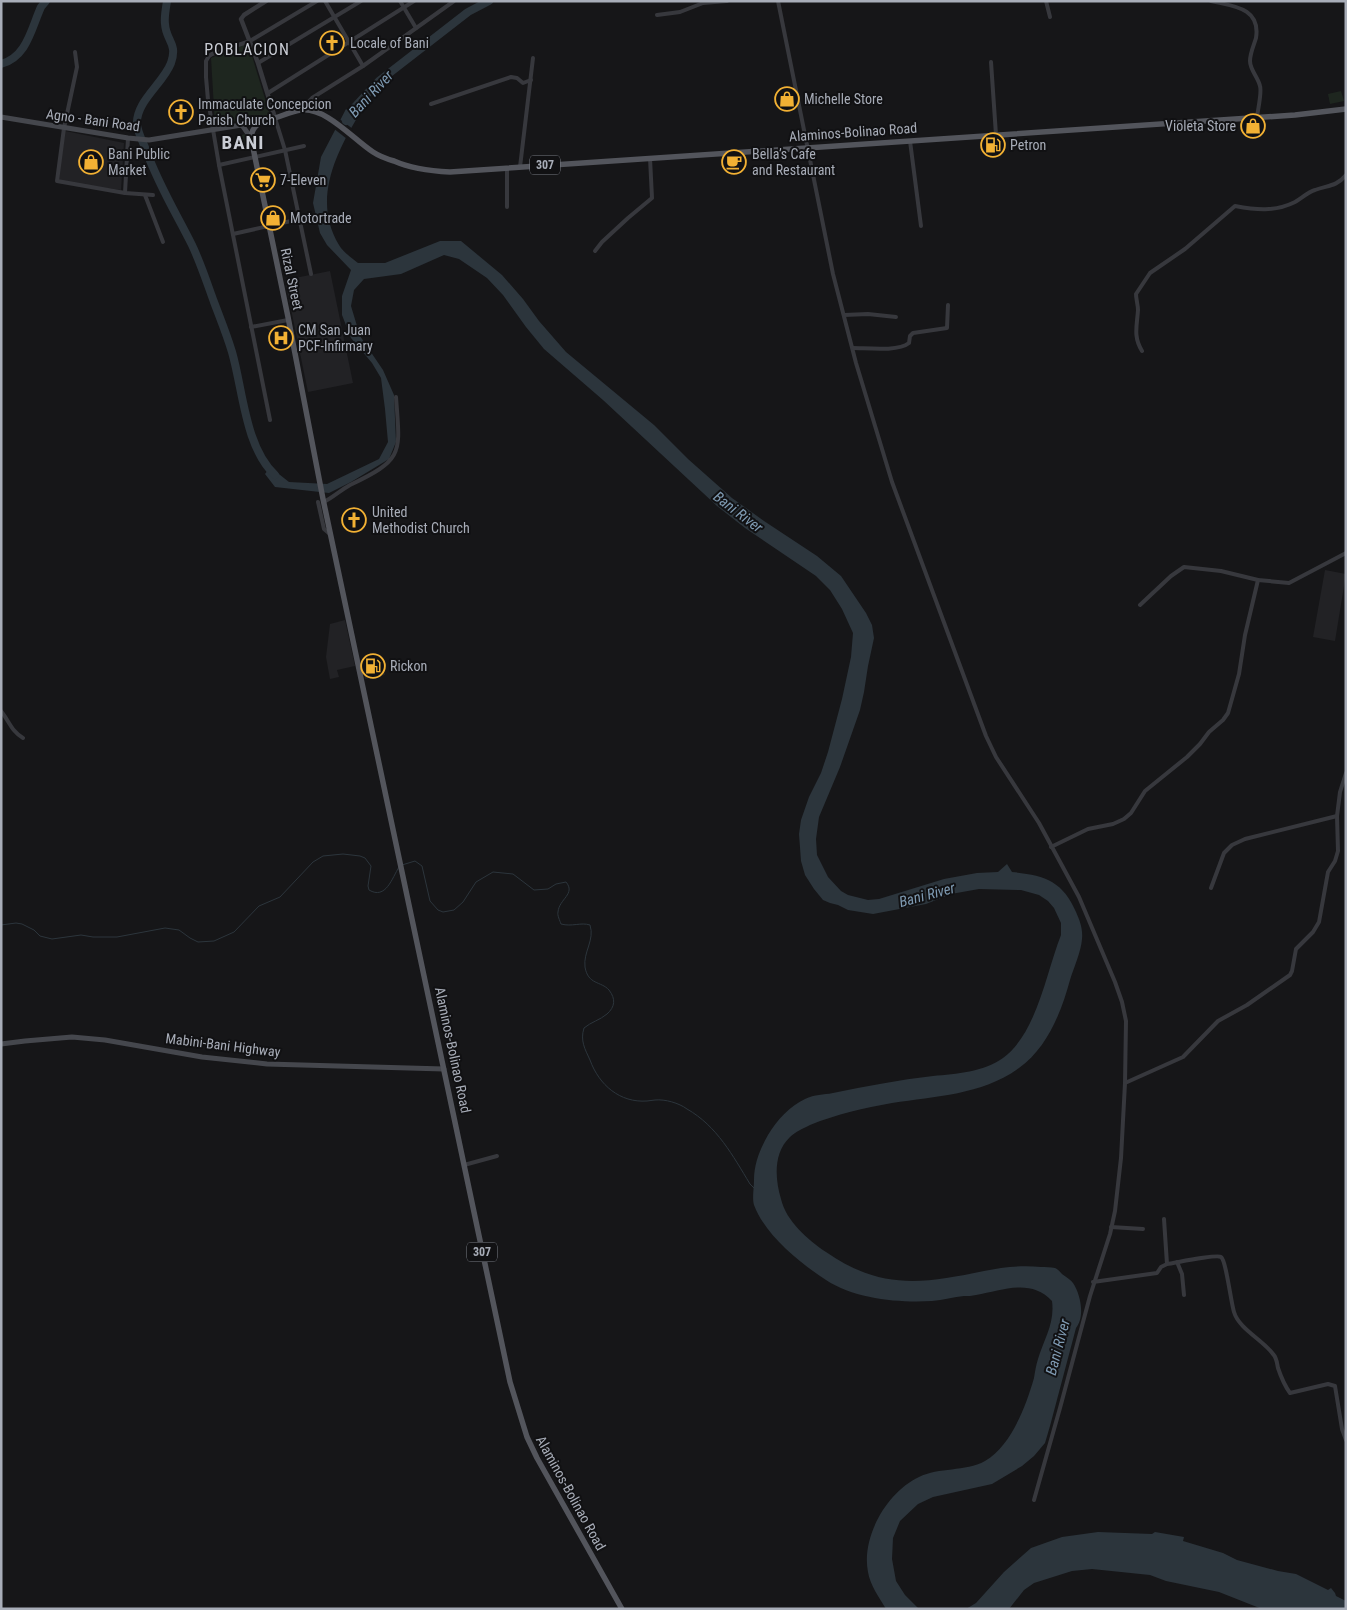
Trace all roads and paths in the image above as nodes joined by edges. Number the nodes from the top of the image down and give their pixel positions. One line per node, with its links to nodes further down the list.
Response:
1 (266, 1): 17 (street)
2 (318, 1): 17 (street)
3 (325, 1): 15 (street)
4 (361, 1): 15 (street)
5 (400, 1): 12 (street)
6 (414, 1): 12 (street)
7 (454, 1): 16 (street)
8 (727, 1): 13 (street)
9 (778, 1): 41 (street)
10 (1046, 1): 14 (street)
11 (1211, 1): 30 (street)
12 (404, 8): 16 (street); 18 (street)
13 (657, 16)
14 (1050, 17)
15 (335, 18): 18 (street); 21 (street)
16 (416, 28): 23 (street)
17 (250, 41): 21 (street); 35 (street)
18 (349, 43): 23 (street); 25 (street)
19 (75, 52): 34 (street)
20 (533, 58): 24 (street)
21 (258, 62): 25 (street)
22 (990, 62): 36 (street)
23 (363, 66): 28 (street)
24 (530, 80): 26 (street); 46 (street)
25 (268, 93): 31 (street)
26 (431, 104)
27 (1346, 109): 30 (main road, Alaminos-Bolinao Road / 307)
28 (301, 110): 31 (main road); 47 (main road, Alaminos-Bolinao Road / 307)
29 (1, 117): 34 (main road, Agno - Bani Road)
30 (1257, 117): 36 (main road, Alaminos-Bolinao Road / 307)
31 (275, 118): 32 (main road); 42 (street)
32 (260, 122): 33 (main road, Agno - Bani Road); 38 (main road)
33 (242, 125): 35 (main road, Agno - Bani Road); 38 (main road)
34 (64, 128): 37 (main road, Agno - Bani Road); 49 (street)
35 (213, 130): 37 (main road, Agno - Bani Road); 45 (street)
36 (996, 135): 39 (main road, Alaminos-Bolinao Road / 307)
37 (129, 138): 49 (street)
38 (250, 138): 43 (main road, Rizal Street / 307)
39 (910, 141): 41 (main road, Alaminos-Bolinao Road / 307); 55 (street)
40 (304, 146): 42 (street)
41 (808, 147): 44 (main road, Alaminos-Bolinao Road / 307); 61 (street)
42 (285, 150): 43 (street); 53 (street)
43 (254, 156): 45 (street); 54 (main road, Rizal Street / 307)
44 (650, 158): 46 (main road, Alaminos-Bolinao Road / 307); 58 (street)
45 (219, 165): 56 (street)
46 (520, 167): 47 (main road, Alaminos-Bolinao Road / 307)
47 (507, 168): 52 (street)
48 (1346, 175): 66 (street)
49 (125, 193): 50 (street)
50 (145, 195): 51 (street); 57 (street)
51 (153, 195)
52 (507, 207)
53 (300, 219): 54 (street); 59 (street)
54 (268, 226): 56 (street); 63 (main road, Rizal Street / 307)
55 (922, 226)
56 (233, 234): 64 (street)
57 (163, 242)
58 (595, 251)
59 (311, 274)
60 (948, 305): 65 (street)
61 (844, 314): 62 (street); 65 (street)
62 (896, 317)
63 (288, 320): 64 (street); 69 (main road, Rizal Street / 307)
64 (251, 327): 68 (street)
65 (853, 348): 78 (street)
66 (1142, 351)
67 (396, 397): 70 (street)
68 (270, 420)
69 (318, 474): 70 (main road, Alaminos-Bolinao Road / 307)
70 (322, 501): 81 (main road, Alaminos-Bolinao Road / 307)
71 (1346, 553): 72 (street)
72 (1258, 580): 73 (street); 78 (street)
73 (1140, 604)
74 (1, 711): 75 (street)
75 (23, 738)
76 (1346, 773): 77 (street)
77 (1337, 816): 79 (street); 82 (street)
78 (1051, 847): 82 (street)
79 (1211, 888)
80 (1, 1044): 81 (main road, Mabini-Bani Highway)
81 (444, 1068): 84 (main road, Alaminos-Bolinao Road / 307)
82 (1125, 1083): 86 (street)
83 (497, 1156): 84 (street)
84 (464, 1165): 94 (main road, Alaminos-Bolinao Road / 307)
85 (1164, 1219): 89 (street)
86 (1111, 1227): 87 (street); 90 (street)
87 (1143, 1229)
88 (1177, 1262): 89 (street); 91 (street); 92 (street)
89 (1167, 1264): 90 (street)
90 (1094, 1282): 93 (street)
91 (1184, 1294)
92 (1346, 1440)
93 (1034, 1500)
94 (622, 1609)

